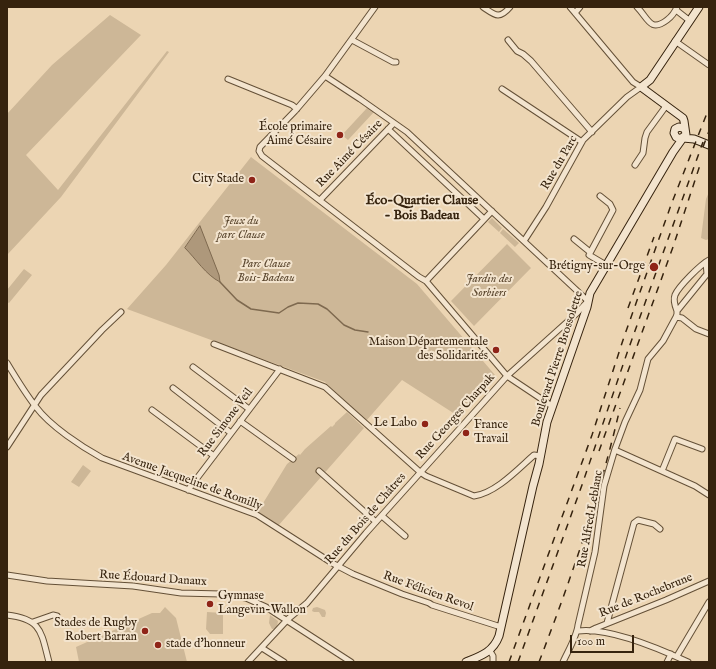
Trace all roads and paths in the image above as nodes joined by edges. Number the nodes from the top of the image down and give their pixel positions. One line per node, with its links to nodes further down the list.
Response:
1 (375, 7): 11 (street)
2 (483, 7): 3 (street)
3 (510, 7)
4 (570, 7): 9 (street)
5 (580, 7): 9 (street)
6 (637, 7): 8 (street)
7 (700, 7): 10 (main road)
8 (676, 8): 10 (street)
9 (575, 13): 18 (street)
10 (690, 21): 13 (main road)
11 (352, 40): 14 (street); 16 (street)
12 (508, 40): 24 (street)
13 (675, 41): 15 (street); 18 (main road)
14 (396, 62)
15 (709, 65)
16 (325, 76): 21 (street); 22 (street)
17 (228, 79): 21 (street)
18 (641, 87): 20 (main road); 24 (street, Rue du Parc)
19 (502, 89): 27 (street)
20 (666, 106): 25 (main road); 29 (street)
21 (296, 109): 31 (street)
22 (394, 122): 23 (street, Rue Aimé Césaire); 32 (street)
23 (388, 129): 31 (street, Rue Aimé Césaire); 33 (street)
24 (592, 132): 27 (street, Rue du Parc)
25 (683, 132): 26 (main road); 28 (main road); 38 (main road, Boulevard Pierre Brossolette)
26 (709, 141)
27 (582, 142): 35 (street, Rue du Parc)
28 (709, 145)
29 (635, 165)
30 (600, 196): 36 (street)
31 (320, 200): 39 (street)
32 (492, 211): 33 (street); 35 (street)
33 (484, 219): 39 (street)
34 (574, 239): 36 (street)
35 (524, 241): 40 (street)
36 (590, 252): 38 (street)
37 (707, 261): 41 (street); 41 (street, Rue Alfred Leblanc)
38 (606, 265): 40 (main road, Boulevard Pierre Brossolette)
39 (426, 281): 49 (street)
40 (588, 301): 49 (street, Rue Georges Charpak); 52 (main road, Boulevard Pierre Brossolette)
41 (677, 311): 43 (street, Rue Alfred Leblanc)
42 (121, 312): 51 (street)
43 (676, 317): 44 (street); 58 (street, Rue Alfred Leblanc)
44 (709, 334)
45 (214, 344): 48 (street)
46 (7, 363): 51 (street, Avenue Jacqueline de Romilly)
47 (193, 367): 53 (street)
48 (280, 369): 53 (street, Rue Simone Veil); 65 (street)
49 (507, 376): 52 (street); 65 (street, Rue Georges Charpak)
50 (173, 388): 56 (street)
51 (34, 404): 57 (street); 66 (street, Avenue Jacqueline de Romilly)
52 (552, 406): 61 (main road, Boulevard Pierre Brossolette)
53 (249, 409): 55 (street, Rue Simone Veil)
54 (152, 410): 60 (street)
55 (240, 421): 56 (street, Rue Simone Veil); 62 (street)
56 (231, 432): 60 (street, Rue Simone Veil)
57 (7, 447)
58 (615, 450): 63 (street); 83 (street, Rue Alfred Leblanc)
59 (702, 450): 63 (street)
60 (214, 456): 66 (street, Rue Simone Veil)
61 (541, 456): 65 (street, Rue du Bois de Châtres); 82 (main road, Boulevard Pierre Brossolette)
62 (293, 459)
63 (662, 470): 67 (street)
64 (319, 471): 69 (street)
65 (420, 472): 68 (street, Rue du Bois de Châtres)
66 (188, 490): 72 (street, Avenue Jacqueline de Romilly)
67 (709, 495)
68 (382, 516): 69 (street, Rue du Bois de Châtres); 71 (street)
69 (376, 522): 72 (street, Rue du Bois de Châtres)
70 (660, 529): 81 (street)
71 (405, 536)
72 (338, 566): 73 (street, Avenue Jacqueline de Romilly); 79 (street, Rue du Bois de Châtres)
73 (349, 572): 82 (street, Rue Félicien Revol)
74 (7, 575): 79 (street, Rue Édouard Danaux)
75 (709, 581): 81 (street, Rue de Rochebrune)
76 (709, 602): 88 (street)
77 (7, 615): 80 (street)
78 (57, 616): 80 (street)
79 (286, 621): 85 (street, Rue du Bois de Châtres); 92 (street, Rue Édouard Danaux)
80 (33, 622): 89 (street)
81 (607, 623): 84 (street, Rue de Rochebrune)
82 (501, 628): 86 (main road, Boulevard Pierre Brossolette)
83 (578, 631): 84 (street); 95 (street, Rue Alfred Leblanc)
84 (590, 631): 87 (street)
85 (262, 648): 90 (street, Rue du Bois de Châtres); 91 (street)
86 (490, 651): 93 (main road); 94 (street)
87 (671, 654): 88 (street); 96 (street)
88 (676, 656): 97 (street)
89 (49, 662)
90 (248, 662)
91 (284, 662)
92 (351, 662)
93 (466, 662)
94 (493, 662)
95 (563, 662)
96 (667, 662)
97 (688, 662)

